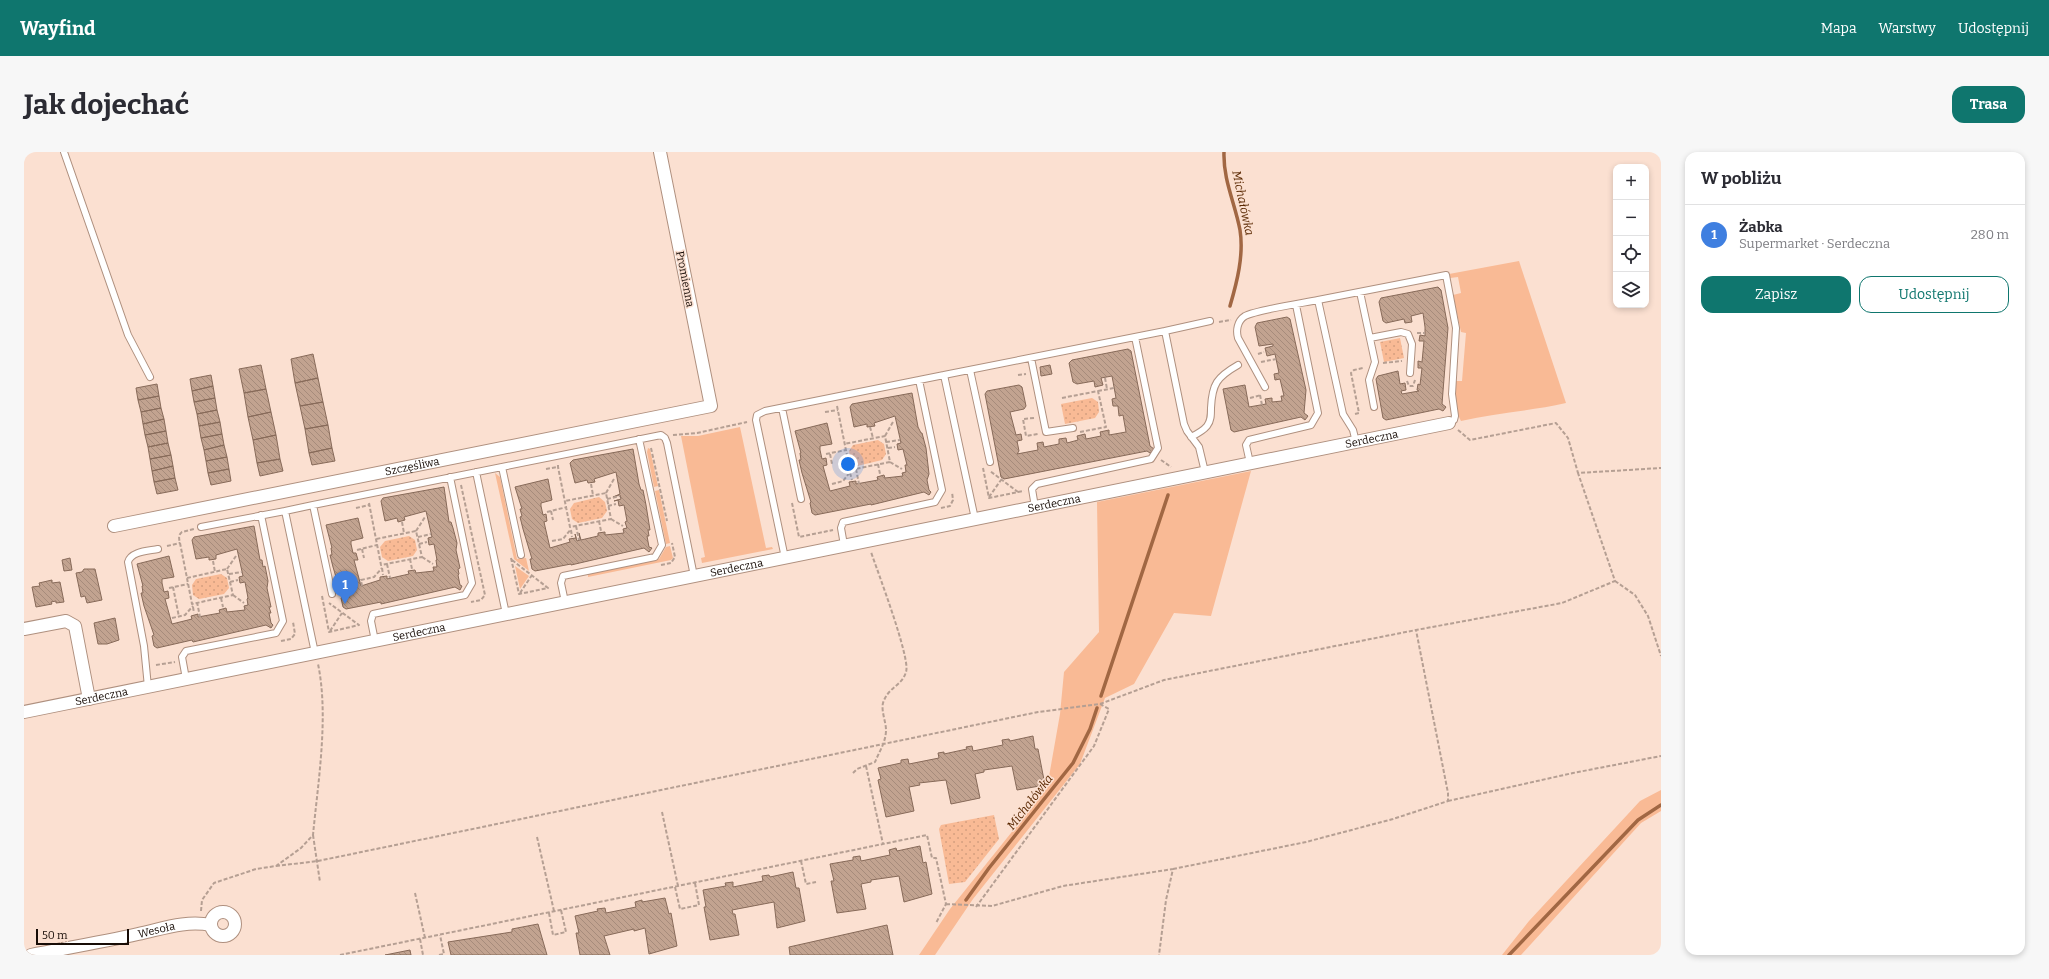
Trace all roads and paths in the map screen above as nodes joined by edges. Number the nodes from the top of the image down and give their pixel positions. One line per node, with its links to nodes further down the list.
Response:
1 (64, 152): 19 (lane)
2 (660, 152): 32 (street, Promienna)
3 (1360, 292): 4 (lane); 10 (lane); 41 (lane)
4 (1318, 300): 5 (lane); 38 (lane)
5 (1296, 305): 6 (lane); 63 (lane)
6 (1244, 317): 7 (path); 13 (lane)
7 (1210, 322): 8 (lane)
8 (1165, 331): 9 (lane); 47 (lane)
9 (1135, 336): 11 (lane); 100 (lane)
10 (1370, 338): 15 (lane); 17 (lane)
11 (1031, 358): 16 (lane); 43 (lane)
12 (1276, 359): 13 (path)
13 (1252, 364): 22 (lane)
14 (1238, 365): 47 (lane)
15 (1375, 365): 33 (lane); 38 (path)
16 (970, 370): 18 (lane); 62 (lane)
17 (1410, 373)
18 (944, 375): 21 (lane); 109 (lane)
19 (150, 378)
20 (1105, 378): 24 (path)
21 (919, 380): 28 (lane); 119 (lane)
22 (1265, 387)
23 (1114, 388): 24 (path)
24 (1107, 389): 25 (path)
25 (1098, 391): 29 (path); 43 (path)
26 (1268, 394): 27 (path)
27 (1260, 396): 30 (path); 31 (path)
28 (835, 397): 34 (lane); 35 (path)
29 (1062, 398)
30 (1250, 398)
31 (1262, 405)
32 (710, 406): 114 (street, Szczęśliwa)
33 (1374, 407)
34 (782, 408): 39 (lane); 93 (lane)
35 (838, 410): 36 (path); 53 (path)
36 (825, 412)
37 (1038, 417): 45 (path)
38 (1344, 417): 52 (lane)
39 (756, 420): 46 (path); 142 (lane)
40 (893, 422): 44 (path)
41 (1449, 423): 52 (street, Serdeczna); 75 (path)
42 (870, 427): 48 (path)
43 (1074, 430)
44 (885, 436): 48 (path); 51 (path)
45 (1026, 436)
46 (664, 437): 49 (lane); 156 (lane)
47 (1192, 437): 74 (lane)
48 (873, 438): 53 (path)
49 (639, 439): 60 (lane); 163 (lane)
50 (900, 440): 51 (path)
51 (886, 442): 55 (path)
52 (1356, 442): 63 (street, Serdeczna)
53 (844, 444): 57 (path)
54 (895, 447): 55 (path)
55 (888, 448): 61 (path)
56 (652, 449): 113 (path)
57 (846, 450): 59 (path); 72 (path)
58 (826, 454): 59 (path)
59 (830, 454): 64 (path)
60 (556, 456): 66 (lane); 67 (path)
61 (890, 462): 65 (path); 71 (path)
62 (990, 462)
63 (1250, 463): 74 (street, Serdeczna)
64 (832, 464)
65 (878, 464): 70 (path); 76 (path)
66 (502, 467): 73 (lane); 138 (lane)
67 (558, 467): 69 (path); 94 (path)
68 (1661, 468): 75 (path)
69 (546, 469)
70 (856, 469): 72 (path); 83 (path)
71 (902, 469)
72 (850, 471): 79 (path); 82 (path)
73 (476, 472): 77 (lane); 180 (lane)
74 (1205, 472): 100 (street, Serdeczna)
75 (1578, 473): 160 (path)
76 (880, 474)
77 (450, 477): 87 (lane); 185 (lane)
78 (614, 479): 86 (path)
79 (852, 480)
80 (1001, 480): 90 (path)
81 (591, 484): 88 (path)
82 (832, 484)
83 (859, 484)
84 (461, 485): 175 (path)
85 (950, 485): 102 (path)
86 (606, 493): 88 (path); 91 (path)
87 (367, 494): 96 (lane); 97 (path)
88 (593, 495): 94 (path)
89 (620, 496): 91 (path)
90 (989, 498)
91 (607, 499): 98 (path)
92 (791, 499): 119 (path)
93 (801, 499)
94 (565, 501): 99 (path)
95 (616, 504): 98 (path)
96 (313, 505): 103 (lane); 168 (lane)
97 (369, 505): 101 (path); 127 (path)
98 (608, 506): 108 (path)
99 (566, 507): 104 (path); 118 (path)
100 (1035, 507): 109 (street, Serdeczna)
101 (356, 508)
102 (934, 509)
103 (285, 511): 106 (lane); 192 (lane)
104 (551, 511): 105 (path); 110 (path)
105 (547, 512)
106 (261, 516): 117 (lane); 195 (lane)
107 (425, 518): 120 (path)
108 (611, 519): 111 (path); 116 (path)
109 (975, 519): 130 (street, Serdeczna)
110 (553, 520)
111 (599, 521): 115 (path); 121 (path)
112 (402, 522): 122 (path)
113 (668, 523)
114 (114, 526)
115 (576, 526): 118 (path); 128 (path)
116 (623, 526)
117 (201, 528): 157 (path)
118 (571, 528): 125 (path); 129 (path)
119 (841, 528): 134 (lane)
120 (416, 531): 122 (path); 124 (path)
121 (601, 531)
122 (404, 533): 127 (path)
123 (431, 534): 124 (path)
124 (418, 537): 132 (path)
125 (572, 537)
126 (671, 537): 148 (path)
127 (376, 539): 133 (path)
128 (579, 540)
129 (552, 541)
130 (867, 541): 134 (street, Serdeczna); 201 (path)
131 (427, 542): 132 (path)
132 (419, 544): 140 (path)
133 (377, 545): 136 (path); 147 (path)
134 (844, 546): 142 (street, Serdeczna)
135 (158, 549): 197 (lane)
136 (362, 549): 137 (path); 141 (path)
137 (357, 550)
138 (521, 555)
139 (236, 556): 150 (path)
140 (422, 557): 143 (path); 146 (path)
141 (364, 558)
142 (785, 558): 156 (street, Serdeczna)
143 (410, 559): 145 (path); 149 (path)
144 (213, 561): 151 (path)
145 (387, 564): 147 (path); 158 (path)
146 (433, 564)
147 (381, 566): 154 (path); 164 (path)
148 (656, 566)
149 (412, 569)
150 (227, 570): 151 (path); 153 (path)
151 (215, 572): 157 (path)
152 (242, 572): 153 (path)
153 (228, 574): 161 (path)
154 (383, 575)
155 (532, 575): 169 (path)
156 (694, 576): 173 (street, Serdeczna)
157 (187, 578): 162 (path)
158 (390, 578)
159 (238, 580): 161 (path)
160 (1615, 581): 188 (path); 193 (path)
161 (230, 582): 170 (path)
162 (188, 584): 165 (path); 176 (path)
163 (561, 585): 167 (path); 173 (lane)
164 (362, 586)
165 (173, 587): 166 (path); 181 (path)
166 (168, 588)
167 (548, 588)
168 (332, 594)
169 (519, 594)
170 (233, 595): 171 (path); 174 (path)
171 (221, 598): 172 (path); 177 (path)
172 (197, 602): 176 (path); 182 (path)
173 (565, 602): 180 (street, Serdeczna)
174 (244, 603)
175 (466, 603)
176 (192, 605): 178 (path); 181 (path)
177 (223, 607)
178 (194, 613)
179 (342, 613): 189 (path)
180 (506, 614): 190 (street, Serdeczna)
181 (179, 617): 183 (path)
182 (200, 617)
183 (172, 618)
184 (292, 618): 191 (path)
185 (371, 623): 186 (path); 190 (lane)
186 (358, 625)
187 (24, 629): 198 (street)
188 (1416, 630): 199 (path); 205 (path)
189 (329, 632)
190 (375, 640): 192 (street, Serdeczna)
191 (276, 642)
192 (316, 653): 196 (street, Serdeczna); 207 (path)
193 (1661, 656)
194 (154, 658): 195 (path)
195 (182, 661): 196 (lane)
196 (186, 679): 197 (street, Serdeczna)
197 (148, 687): 198 (street, Serdeczna)
198 (89, 699): 200 (street, Serdeczna)
199 (1100, 704): 201 (path); 220 (path)
200 (24, 712)
201 (884, 743): 203 (path); 210 (path)
202 (1661, 756): 205 (path)
203 (866, 766): 204 (path); 209 (path)
204 (853, 773)
205 (1448, 801): 213 (path)
206 (662, 812): 217 (path)
207 (313, 835): 210 (path); 212 (path)
208 (537, 837): 222 (path)
209 (883, 844): 211 (path); 219 (path)
210 (318, 861): 212 (path); 214 (path)
211 (802, 861): 215 (path); 216 (path)
212 (276, 866): 225 (path)
213 (1173, 869): 220 (path); 233 (path)
214 (320, 882)
215 (695, 882): 217 (path); 217 (path)
216 (816, 882)
217 (677, 886): 221 (path)
218 (414, 893): 227 (path)
219 (946, 904): 220 (path); 224 (path)
220 (976, 907)
221 (561, 910): 222 (path); 223 (path)
222 (554, 912): 223 (path)
223 (549, 913): 226 (path)
224 (936, 923)
225 (205, 924): 229 (street, Wesoła)
226 (440, 935): 227 (path); 232 (path)
227 (425, 938): 228 (path)
228 (420, 939): 230 (path); 231 (path)
229 (31, 955)
230 (340, 955)
231 (423, 955)
232 (439, 955)
233 (1159, 955)

